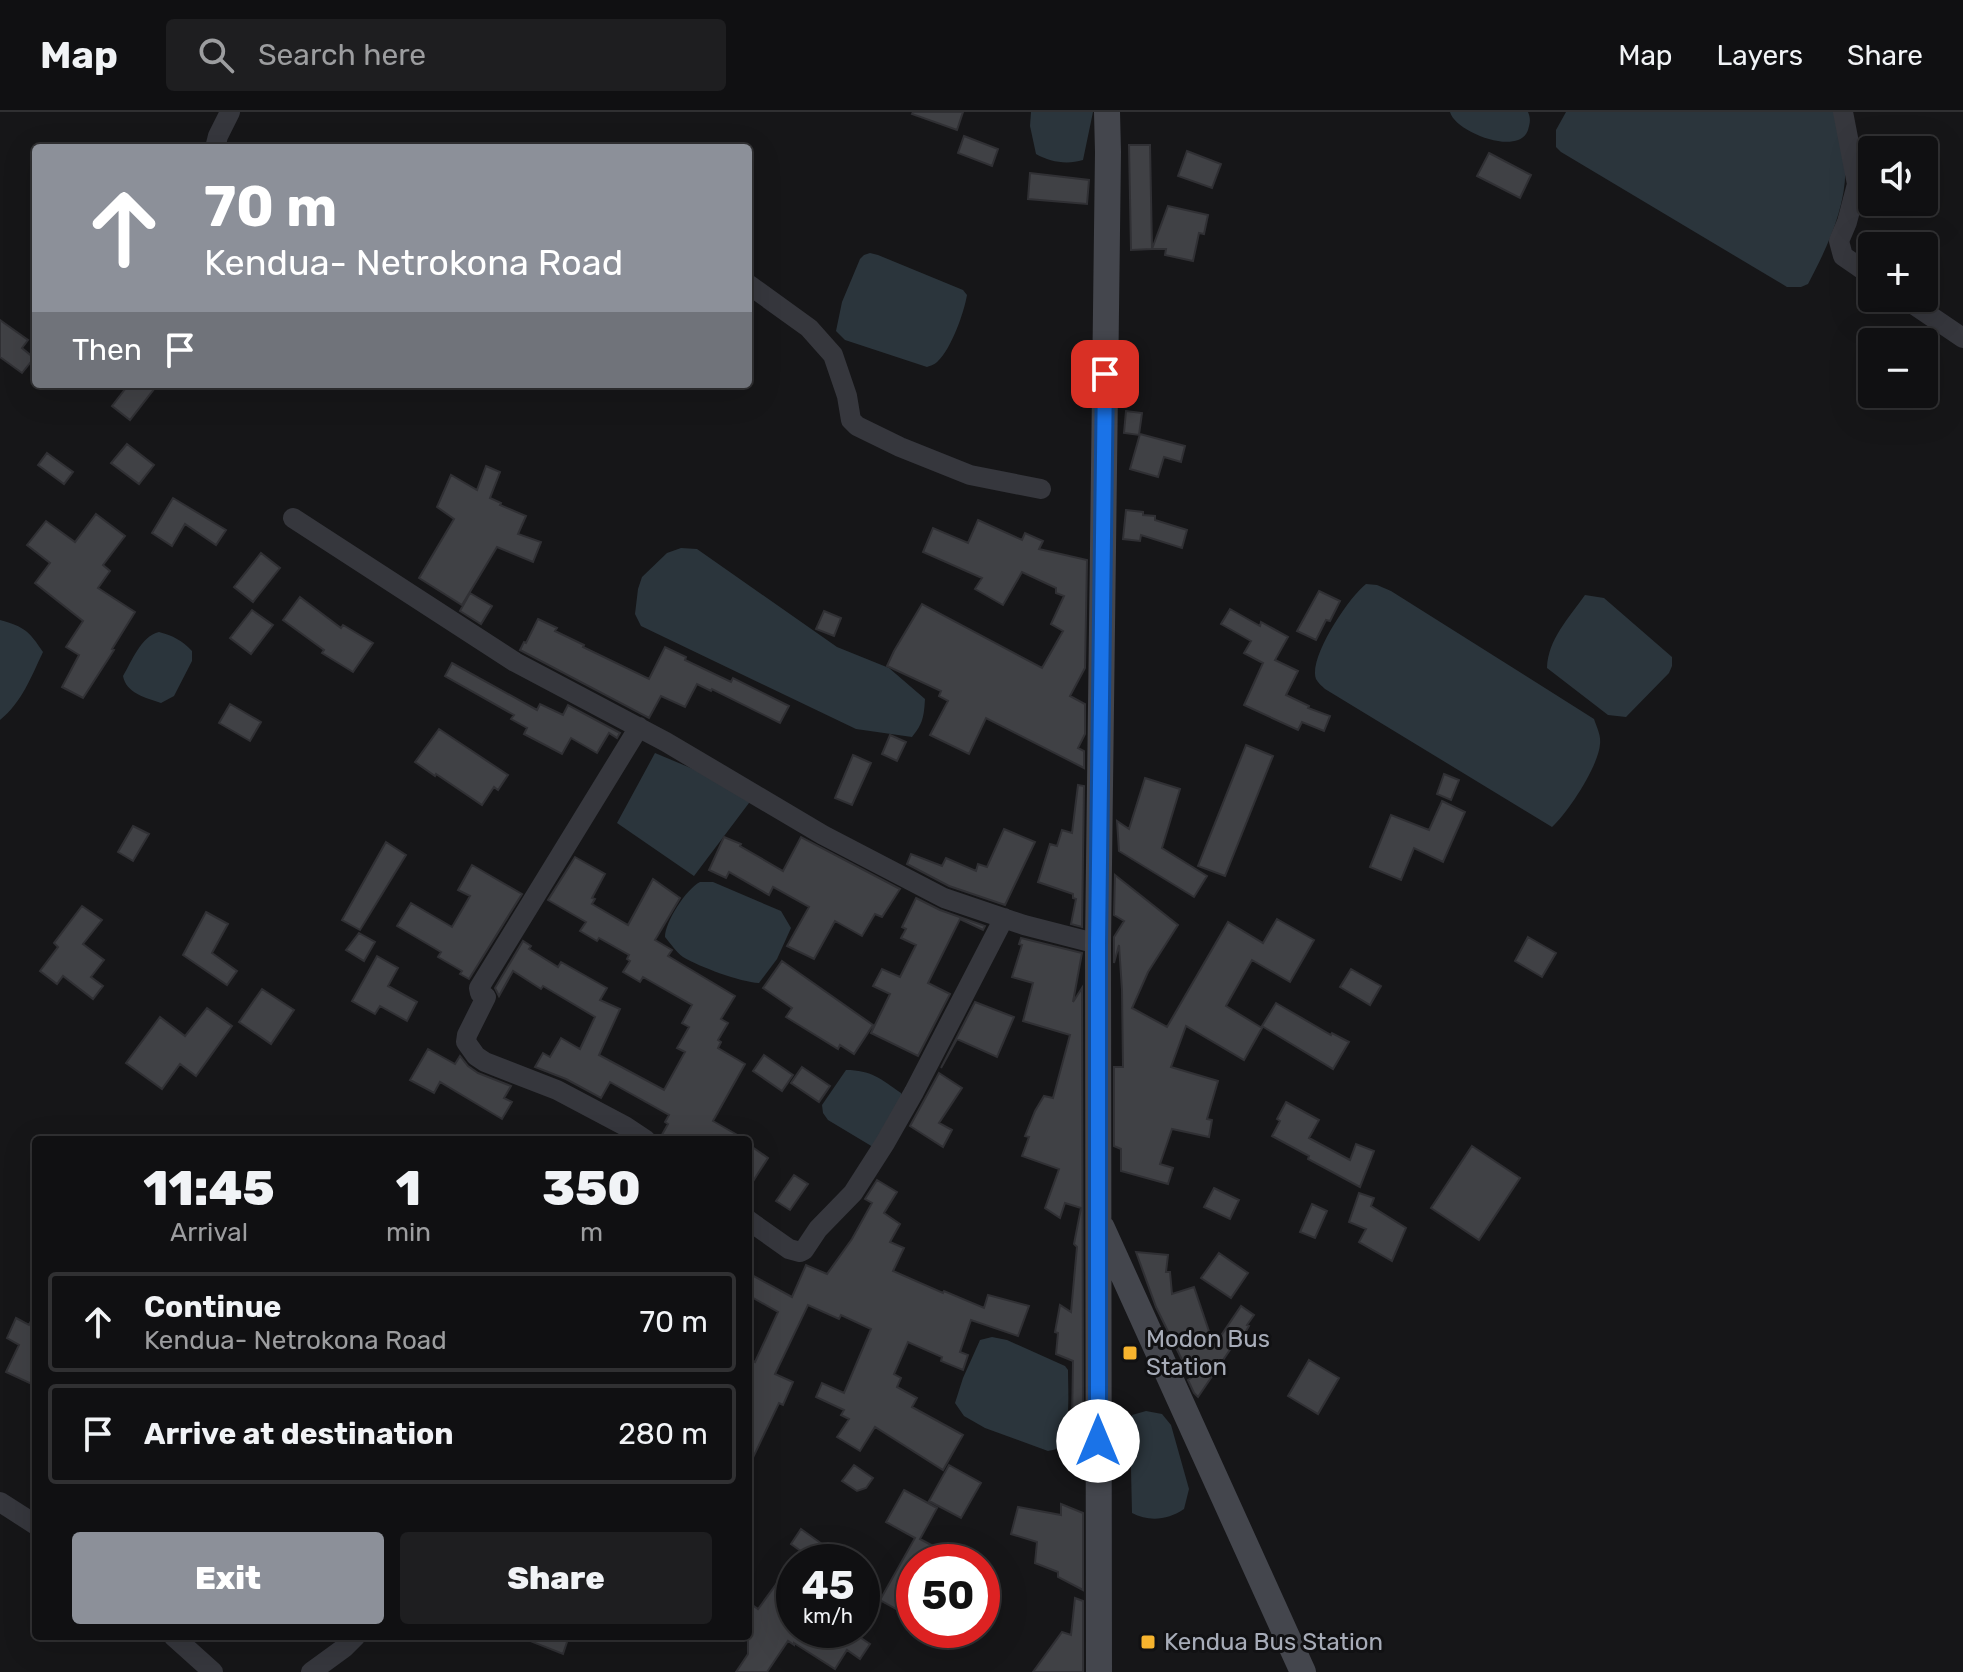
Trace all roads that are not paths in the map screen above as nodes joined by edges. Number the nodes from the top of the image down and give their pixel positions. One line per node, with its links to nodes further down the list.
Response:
1 (230, 112): 4 (street)
2 (1107, 112): 13 (main road)
3 (1843, 112): 5 (street)
4 (216, 144)
5 (1858, 266)
6 (752, 287): 9 (street)
7 (1925, 312): 8 (street)
8 (1963, 338)
9 (1041, 489)
10 (293, 518): 11 (street)
11 (639, 727): 12 (street); 14 (street)
12 (1004, 918): 13 (street); 16 (street)
13 (1098, 944): 15 (main road)
14 (640, 1136)
15 (1099, 1221): 23 (main road); 24 (main road)
16 (752, 1223)
17 (0, 1502): 18 (street)
18 (32, 1522)
19 (177, 1640): 21 (street)
20 (352, 1640): 22 (street)
21 (213, 1672)
22 (311, 1672)
23 (1099, 1672)
24 (1303, 1672)

